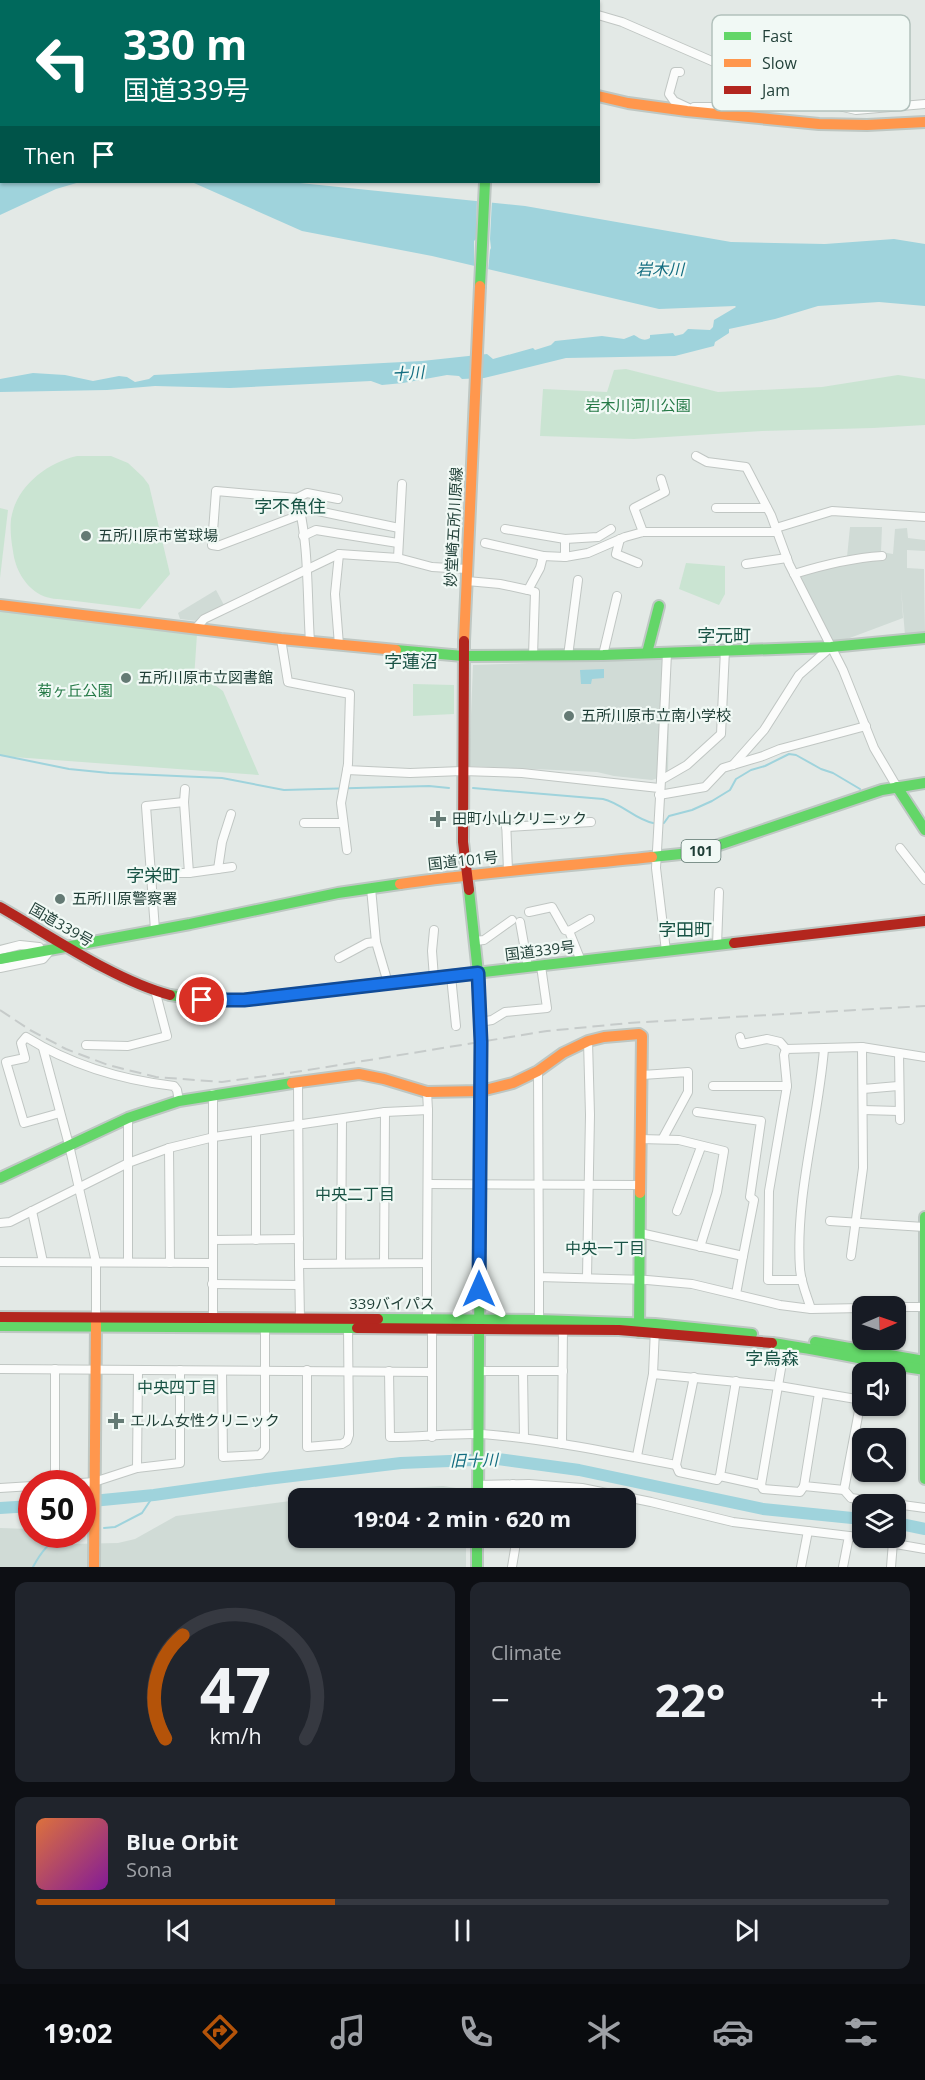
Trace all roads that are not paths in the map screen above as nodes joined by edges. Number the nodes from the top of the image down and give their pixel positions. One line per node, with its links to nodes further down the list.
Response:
1 (600, 16): 2 (street)
2 (712, 61)
3 (680, 72): 8 (street)
4 (600, 96): 8 (main road)
5 (925, 104): 6 (street)
6 (910, 105)
7 (712, 108): 8 (street)
8 (689, 110): 9 (main road)
9 (925, 122)
10 (485, 183): 40 (main road, 妙堂崎五所川原線)
11 (696, 456): 17 (street)
12 (662, 479): 24 (street)
13 (402, 484): 20 (street)
14 (297, 498): 15 (street); 18 (street); 18 (street)
15 (338, 499)
16 (716, 508): 17 (street)
17 (767, 508): 23 (street)
18 (300, 511): 20 (street); 25 (street)
19 (925, 517): 23 (street)
20 (399, 528): 28 (street)
21 (505, 529): 26 (street)
22 (611, 529): 26 (street)
23 (776, 530): 24 (street); 35 (street)
24 (643, 532): 27 (street)
25 (303, 536): 28 (street); 38 (street)
26 (565, 539): 33 (street)
27 (620, 539): 33 (street); 36 (street)
28 (398, 543): 34 (street)
29 (486, 543): 31 (street)
30 (339, 554): 34 (street); 38 (street); 50 (street)
31 (543, 556): 33 (street); 42 (street)
32 (882, 556): 39 (street)
33 (565, 557)
34 (398, 558): 40 (street)
35 (787, 558): 37 (street); 39 (street)
36 (638, 562)
37 (746, 564)
38 (305, 570): 46 (street); 49 (street)
39 (794, 574): 51 (street)
40 (467, 575): 42 (street); 56 (main road, 妙堂崎五所川原線)
41 (578, 580): 58 (street)
42 (528, 590): 57 (street)
43 (617, 596): 55 (street)
44 (0, 605): 46 (main road)
45 (659, 606): 53 (main road)
46 (196, 628): 48 (main road)
47 (925, 638): 51 (main road)
48 (281, 639): 49 (main road); 61 (street)
49 (310, 642): 50 (main road)
50 (339, 645): 56 (main road)
51 (831, 647): 52 (main road); 59 (street); 60 (street)
52 (725, 651): 54 (main road); 65 (street)
53 (647, 653): 54 (main road); 55 (main road)
54 (667, 653): 65 (street)
55 (603, 655): 58 (main road)
56 (464, 656): 57 (main road); 62 (main road, 妙堂崎五所川原線)
57 (533, 656): 58 (main road)
58 (568, 656)
59 (866, 726): 60 (street); 64 (street)
60 (733, 765): 65 (street)
61 (346, 770): 62 (street); 72 (street)
62 (462, 771): 65 (street); 69 (main road, 妙堂崎五所川原線)
63 (925, 783): 64 (main road, 国道101号 / 101)
64 (897, 787): 74 (main road); 77 (main road, 国道101号 / 101)
65 (660, 788): 77 (street)
66 (185, 789): 67 (street)
67 (184, 802): 81 (street); 82 (street)
68 (231, 814): 79 (street)
69 (463, 819): 73 (street); 83 (main road, 妙堂崎五所川原線)
70 (591, 822): 73 (street)
71 (304, 823): 72 (street)
72 (343, 823): 76 (street)
73 (506, 827): 80 (street)
74 (925, 830)
75 (900, 848): 84 (street)
76 (347, 850)
77 (657, 857): 80 (main road, 国道101号 / 101); 100 (street)
78 (232, 867): 79 (street)
79 (218, 869): 82 (street)
80 (508, 871): 83 (main road, 国道101号 / 101)
81 (151, 873): 82 (street); 91 (street)
82 (189, 873)
83 (467, 874): 85 (main road, 国道101号 / 101); 94 (main road, 妙堂崎五所川原線)
84 (925, 880)
85 (370, 888): 91 (main road, 国道101号 / 101); 95 (street)
86 (719, 892): 96 (street)
87 (0, 907): 97 (main road, 国道339号)
88 (529, 912): 93 (street)
89 (590, 919): 93 (street)
90 (925, 921): 96 (main road, 国道339号)
91 (155, 930): 97 (main road, 国道101号 / 101)
92 (434, 930): 109 (street)
93 (569, 931): 103 (street)
94 (475, 941): 105 (street); 107 (main road, 妙堂崎五所川原線)
95 (376, 942): 101 (street); 110 (street)
96 (717, 945): 100 (main road, 国道339号)
97 (69, 947): 98 (main road, 国道101号 / 101); 111 (main road, 国道339号)
98 (52, 949): 99 (street); 102 (main road, 国道101号 / 101); 106 (street)
99 (0, 950)
100 (666, 951): 103 (main road, 国道339号)
101 (339, 958)
102 (0, 959)
103 (580, 961): 104 (main road, 国道339号)
104 (541, 966): 105 (main road, 国道339号); 112 (street)
105 (528, 967): 107 (main road, 国道339号)
106 (0, 968)
107 (478, 973): 108 (main road, 国道339号); 112 (main road, 妙堂崎五所川原線)
108 (451, 976): 109 (main road, 国道339号); 113 (street)
109 (434, 978): 110 (main road, 国道339号)
110 (388, 983): 111 (main road, 国道339号)
111 (155, 990): 116 (street)
112 (480, 1022): 130 (main road, 妙堂崎五所川原線)
113 (456, 1026)
114 (740, 1037): 120 (street)
115 (588, 1041): 123 (main road); 124 (main road); 154 (street)
116 (86, 1045)
117 (862, 1047): 119 (street); 121 (street); 129 (street)
118 (43, 1048): 133 (street); 138 (street); 138 (street)
119 (824, 1048): 120 (street); 183 (street)
120 (786, 1049): 127 (street)
121 (899, 1053): 122 (street); 128 (street)
122 (925, 1057)
123 (538, 1071): 130 (main road); 153 (street)
124 (642, 1075): 144 (street); 145 (main road)
125 (298, 1082): 131 (main road); 132 (main road); 141 (street)
126 (713, 1086): 127 (street)
127 (787, 1086): 183 (street)
128 (898, 1086): 129 (street); 135 (street)
129 (863, 1089): 135 (street)
130 (481, 1091): 131 (main road); 152 (main road, 妙堂崎五所川原線)
131 (427, 1092): 134 (street)
132 (213, 1094): 133 (main road); 143 (street)
133 (179, 1101): 139 (main road)
134 (428, 1110): 136 (street); 151 (street)
135 (863, 1110): 160 (street)
136 (385, 1112): 140 (street); 174 (street)
137 (697, 1112): 168 (street)
138 (60, 1113): 146 (street)
139 (128, 1118): 146 (main road); 149 (street)
140 (342, 1119): 141 (street); 177 (street)
141 (300, 1125): 142 (street); 164 (street)
142 (256, 1132): 143 (street); 166 (street)
143 (214, 1137): 148 (street); 165 (street)
144 (663, 1138): 145 (street); 147 (street)
145 (640, 1139): 155 (main road)
146 (69, 1145): 150 (main road); 156 (street)
147 (701, 1146): 158 (street); 167 (street)
148 (169, 1148): 149 (street); 175 (street)
149 (128, 1163): 156 (street); 173 (street)
150 (0, 1178)
151 (428, 1184): 152 (street); 178 (street)
152 (480, 1184): 153 (street); 199 (main road, 妙堂崎五所川原線)
153 (539, 1184): 154 (street); 180 (street)
154 (589, 1185): 155 (street); 181 (street)
155 (640, 1185): 163 (main road)
156 (78, 1187): 157 (street); 172 (street)
157 (32, 1211): 162 (street); 171 (street)
158 (677, 1211)
159 (830, 1221): 160 (street)
160 (856, 1222): 161 (street); 169 (street)
161 (924, 1222): 186 (main road)
162 (0, 1223)
163 (640, 1233): 167 (street); 182 (main road)
164 (299, 1239): 166 (street); 179 (street)
165 (213, 1240): 166 (street); 176 (street)
166 (256, 1240)
167 (700, 1247): 168 (street)
168 (743, 1256): 187 (street)
169 (851, 1256)
170 (0, 1262): 171 (street)
171 (43, 1262): 172 (street)
172 (96, 1262): 173 (street); 195 (street)
173 (128, 1262): 175 (street)
174 (384, 1262): 177 (street); 178 (street)
175 (170, 1263): 176 (street)
176 (212, 1263): 184 (street)
177 (341, 1263): 179 (street)
178 (427, 1263): 198 (street)
179 (299, 1264): 185 (street)
180 (539, 1277): 181 (street); 194 (street)
181 (587, 1277): 182 (street)
182 (639, 1280): 187 (street); 203 (main road)
183 (802, 1280): 191 (street)
184 (212, 1284): 185 (street); 196 (street)
185 (299, 1285): 193 (street)
186 (924, 1292): 189 (main road)
187 (736, 1294): 191 (street)
188 (906, 1307): 189 (street)
189 (924, 1307): 207 (main road)
190 (852, 1308): 191 (street)
191 (811, 1309)
192 (0, 1317): 195 (main road, 339バイパス)
193 (300, 1319): 197 (main road, 339バイパス); 198 (main road, 339バイパス)
194 (539, 1320): 199 (main road, 339バイパス); 200 (main road, 339バイパス)
195 (96, 1322): 196 (main road, 339バイパス); 201 (main road); 210 (main road)
196 (213, 1322): 197 (main road, 339バイパス)
197 (265, 1323): 202 (main road); 216 (street)
198 (430, 1324): 199 (main road, 339バイパス); 202 (main road); 222 (street)
199 (479, 1324): 200 (main road); 219 (main road, 妙堂崎五所川原線)
200 (563, 1325): 203 (main road, 339バイパス); 221 (street)
201 (0, 1326)
202 (348, 1328): 217 (street)
203 (639, 1328): 204 (main road, 339バイパス)
204 (655, 1328): 205 (main road); 207 (main road, 339バイパス); 223 (street)
205 (785, 1345): 206 (main road); 226 (street)
206 (869, 1361): 214 (main road)
207 (925, 1361): 214 (main road)
208 (0, 1369): 209 (street)
209 (55, 1369): 210 (street); 237 (street)
210 (96, 1369): 211 (street); 238 (main road)
211 (138, 1370): 212 (street); 236 (street)
212 (180, 1370): 215 (street); 236 (street)
213 (307, 1370): 216 (street); 217 (street); 217 (street)
214 (925, 1370): 240 (main road)
215 (222, 1371): 216 (street); 216 (street)
216 (265, 1371)
217 (348, 1371): 218 (street)
218 (389, 1371): 222 (street); 230 (street)
219 (479, 1371): 220 (street); 232 (main road, 妙堂崎五所川原線)
220 (523, 1371): 221 (street); 231 (street)
221 (562, 1371): 233 (street)
222 (432, 1372): 230 (street)
223 (653, 1374): 224 (street); 234 (street)
224 (694, 1377): 225 (street); 235 (street)
225 (736, 1381): 226 (street); 239 (street)
226 (779, 1386): 227 (street); 244 (street)
227 (819, 1393): 228 (street); 245 (street)
228 (852, 1397)
229 (858, 1416): 250 (street)
230 (432, 1437): 232 (street)
231 (524, 1438): 232 (street); 233 (street)
232 (478, 1439): 241 (main road, 妙堂崎五所川原線)
233 (562, 1444): 234 (street)
234 (637, 1456): 235 (street)
235 (676, 1465): 239 (street)
236 (137, 1468): 242 (street)
237 (55, 1470)
238 (94, 1470)
239 (720, 1476): 244 (street)
240 (925, 1479)
241 (478, 1482): 243 (street); 248 (main road, 妙堂崎五所川原線)
242 (96, 1483)
243 (513, 1484): 249 (street); 252 (street)
244 (761, 1485): 245 (street)
245 (804, 1486): 250 (street)
246 (18, 1487): 247 (street)
247 (0, 1488)
248 (478, 1488)
249 (513, 1488)
250 (844, 1490): 251 (street)
251 (925, 1508)
252 (808, 1531): 253 (street); 264 (street)
253 (849, 1536): 254 (street); 265 (street)
254 (852, 1536)
255 (906, 1545): 260 (street)
256 (93, 1548): 261 (main road)
257 (477, 1548): 262 (main road)
258 (515, 1548): 263 (street)
259 (893, 1548): 266 (street)
260 (925, 1549)
261 (94, 1567)
262 (477, 1567)
263 (512, 1567)
264 (801, 1567)
265 (843, 1567)
266 (891, 1567)

